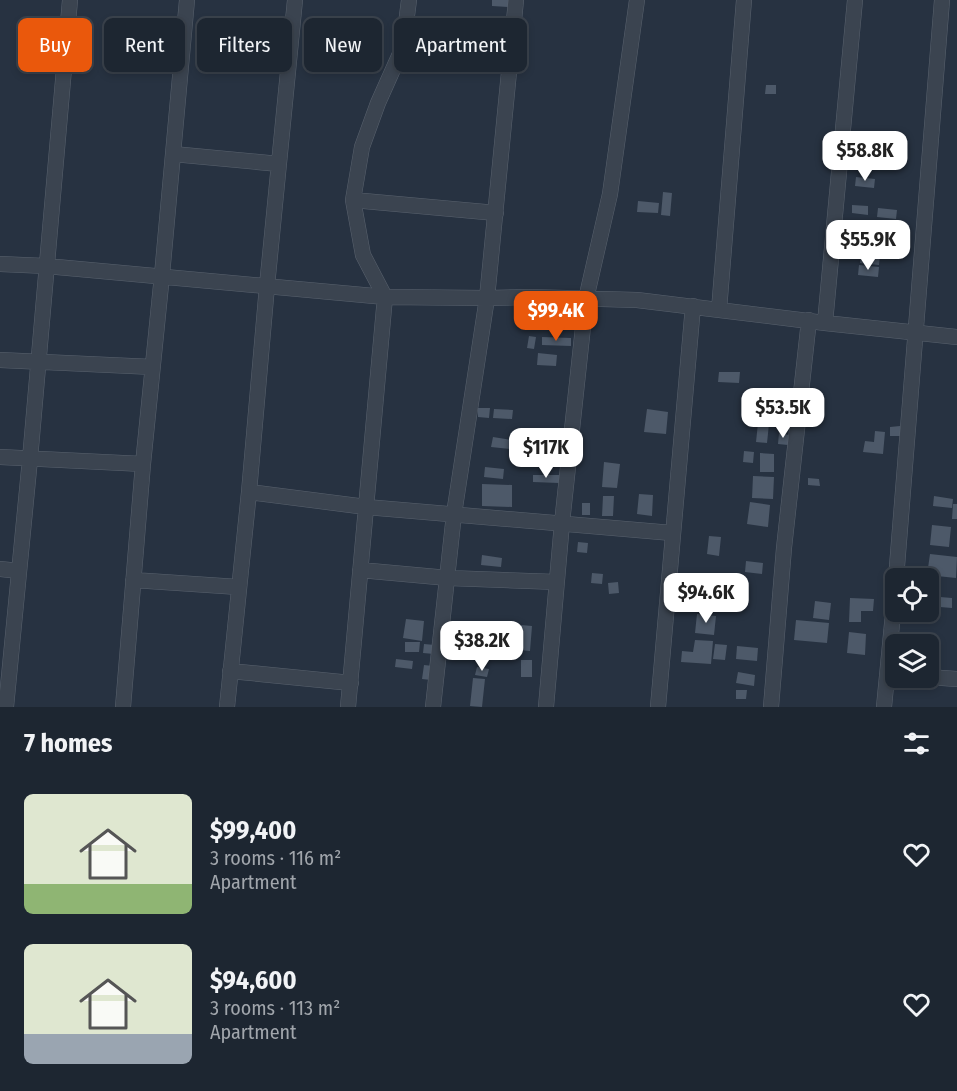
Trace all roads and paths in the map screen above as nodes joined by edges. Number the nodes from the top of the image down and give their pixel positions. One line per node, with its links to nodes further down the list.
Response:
1 (70, 0): 19 (street)
2 (187, 0): 14 (street)
3 (295, 0): 15 (street)
4 (409, 0): 10 (street)
5 (516, 0): 11 (street)
6 (638, 0): 24 (street)
7 (744, 0): 26 (street)
8 (855, 0): 28 (street)
9 (942, 0): 29 (street)
10 (407, 18)
11 (515, 18)
12 (394, 67): 16 (street)
13 (510, 72): 17 (street)
14 (173, 153): 15 (street); 20 (street)
15 (279, 164): 21 (street)
16 (353, 200): 17 (street); 22 (street)
17 (496, 213): 23 (street)
18 (0, 264): 19 (street)
19 (46, 266): 20 (street); 32 (street)
20 (162, 275): 21 (street); 33 (street)
21 (267, 286): 22 (street); 37 (street)
22 (385, 297): 23 (street); 38 (street)
23 (487, 298): 24 (street); 39 (street)
24 (586, 299): 25 (street); 40 (street)
25 (693, 306): 26 (street); 41 (street)
26 (719, 310): 27 (street)
27 (809, 320): 28 (street); 62 (street)
28 (825, 323): 29 (street)
29 (915, 332): 30 (street); 42 (street)
30 (957, 337)
31 (0, 360): 32 (street)
32 (38, 363): 33 (street); 35 (street)
33 (153, 367): 36 (street)
34 (0, 457): 35 (street)
35 (30, 459): 36 (street); 45 (street)
36 (142, 464): 47 (street)
37 (249, 492): 38 (street); 49 (street)
38 (366, 507): 39 (street); 44 (street)
39 (454, 514): 40 (street); 46 (street)
40 (562, 524): 41 (street); 48 (street)
41 (672, 533): 61 (street)
42 (897, 568)
43 (0, 569): 45 (street)
44 (360, 570): 46 (street); 53 (street)
45 (19, 571): 55 (street)
46 (448, 578): 48 (street); 59 (street)
47 (133, 580): 49 (street); 56 (street)
48 (557, 582): 60 (street)
49 (238, 587): 50 (street)
50 (230, 671): 53 (street); 57 (street)
51 (939, 678): 52 (street)
52 (957, 679)
53 (351, 683): 58 (street)
54 (888, 688): 63 (street)
55 (6, 707)
56 (123, 707)
57 (227, 707)
58 (348, 707)
59 (434, 707)
60 (546, 707)
61 (658, 707)
62 (771, 707)
63 (884, 707)

